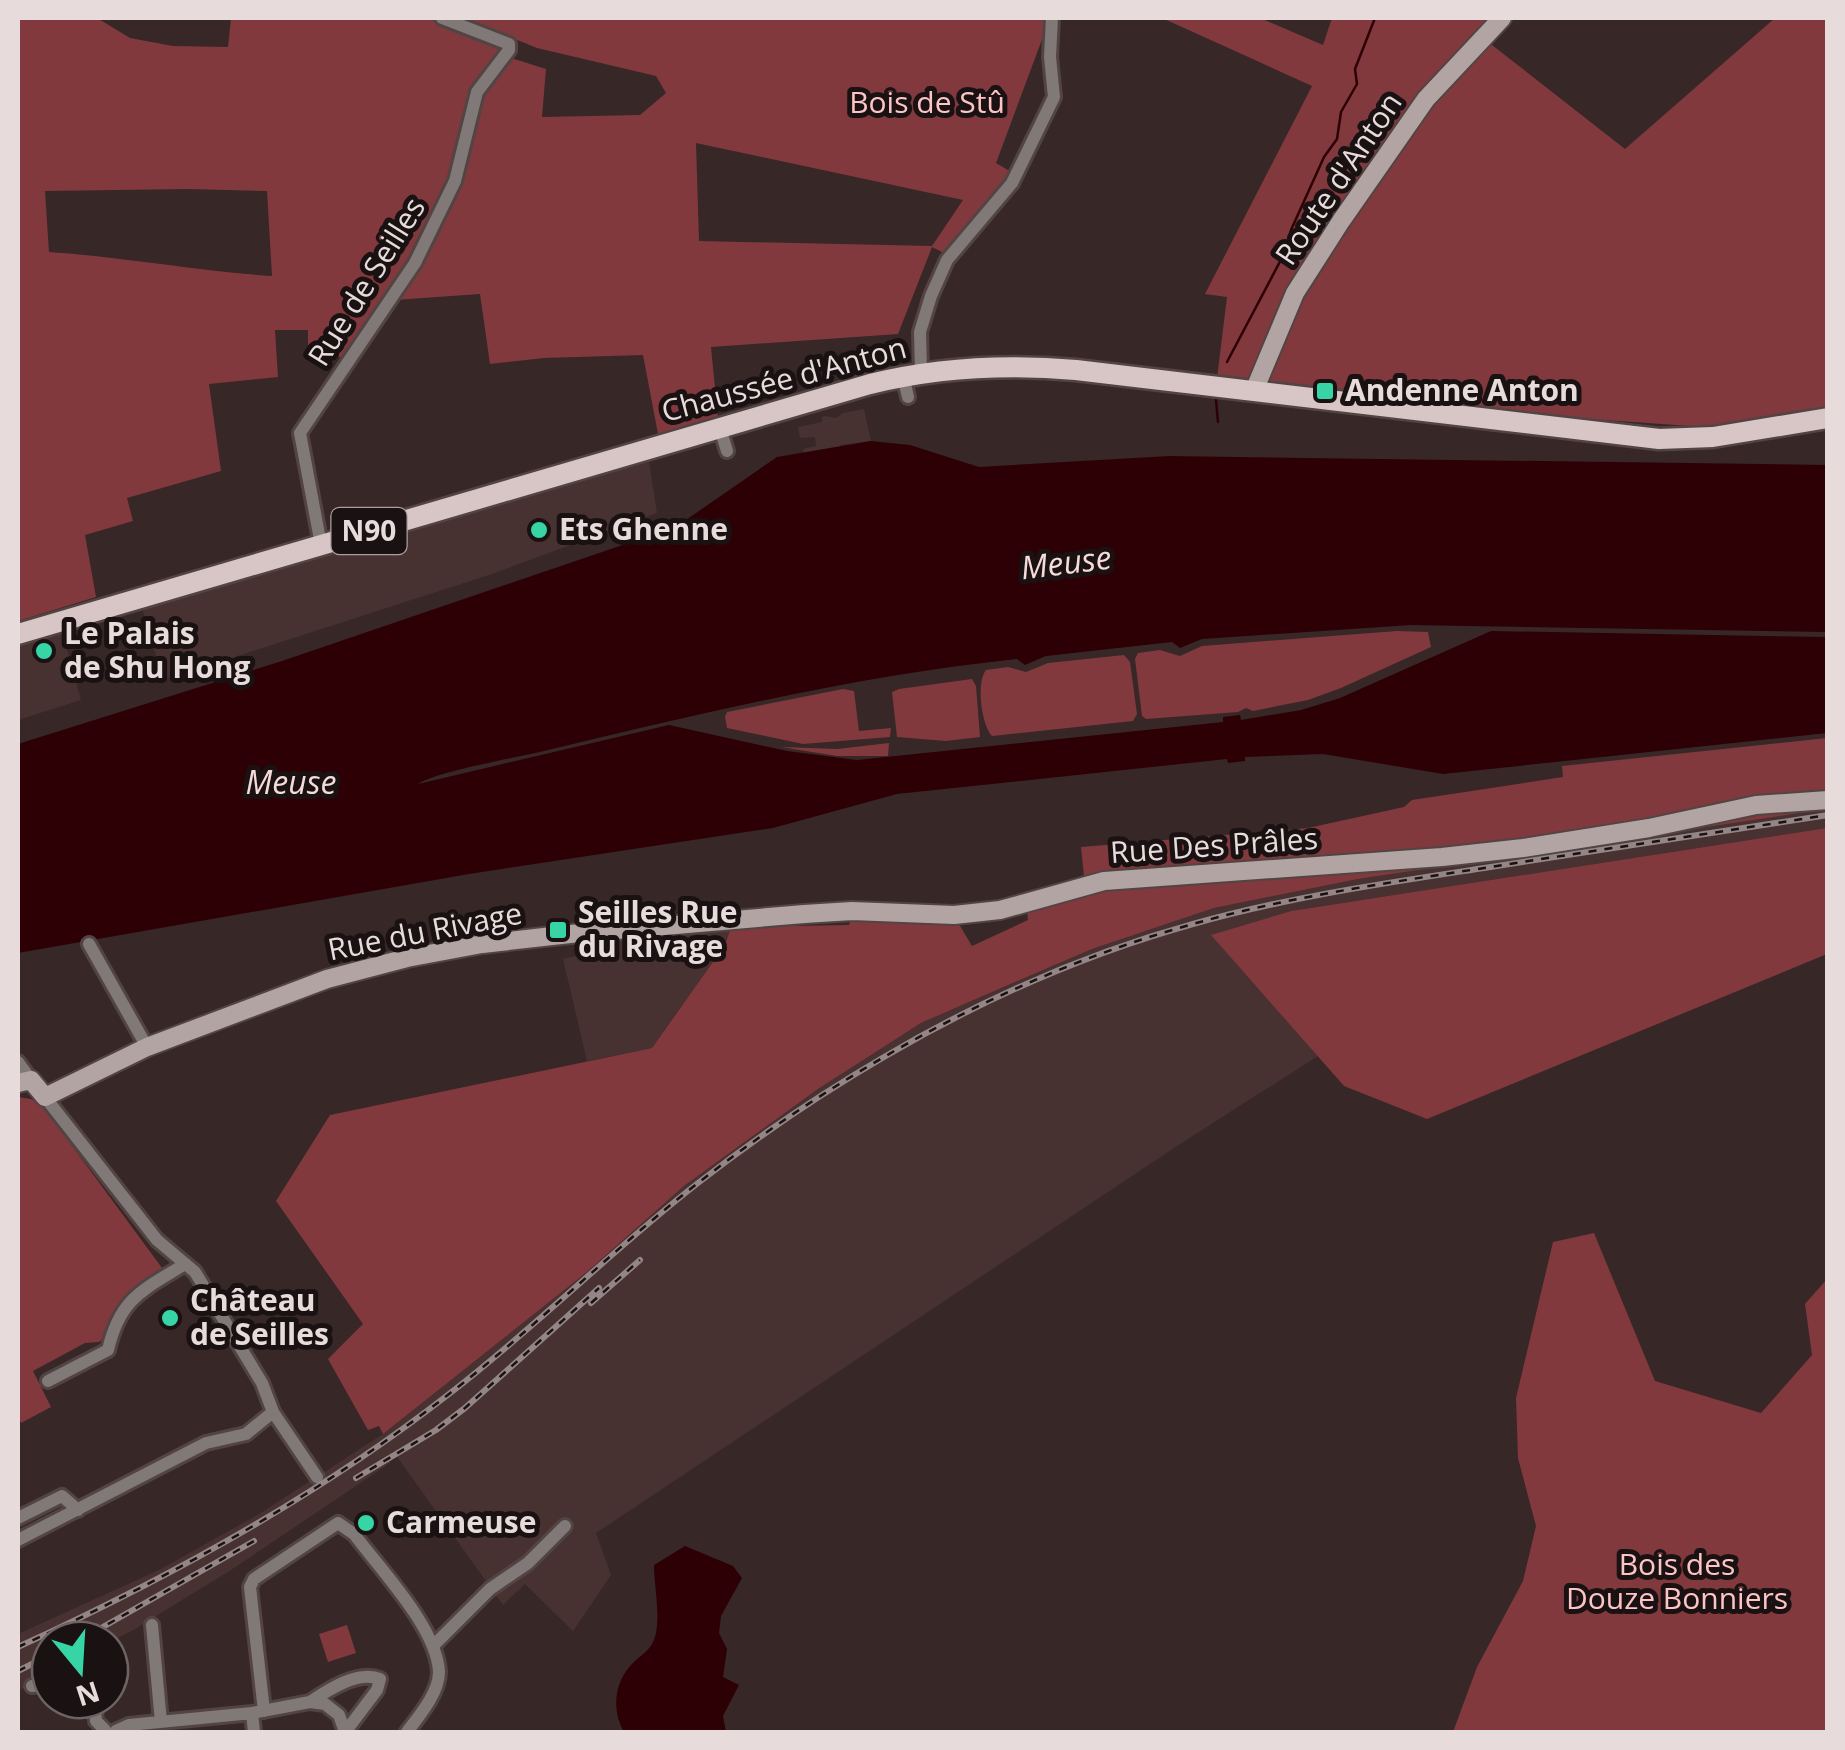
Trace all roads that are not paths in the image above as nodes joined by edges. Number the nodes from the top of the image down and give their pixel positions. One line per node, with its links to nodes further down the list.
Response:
1 (442, 18): 10 (street, Rue de Seilles)
2 (1052, 18): 4 (street)
3 (1502, 18): 5 (street, Route d'Anton)
4 (912, 374): 5 (main road, Chaussée d'Anton / N90); 6 (street); 8 (main road, Chaussée d'Anton / N90)
5 (1254, 391): 7 (main road, Chaussée d'Anton / N90)
6 (908, 397)
7 (1828, 418)
8 (720, 428): 9 (street); 10 (main road, Chaussée d'Anton / N90)
9 (728, 450)
10 (321, 545): 11 (main road, Chaussée d'Anton / N90)
11 (18, 634)
12 (1828, 800): 13 (street, Rue Des Prâles)
13 (605, 931): 15 (street, Rue du Rivage)
14 (89, 944): 15 (street)
15 (147, 1047): 18 (street, Rue du Rivage)
16 (18, 1062): 17 (street)
17 (24, 1081): 18 (street)
18 (46, 1097): 19 (street)
19 (185, 1264): 20 (street); 21 (street)
20 (48, 1381)
21 (273, 1412): 22 (street); 23 (street)
22 (317, 1477)
23 (78, 1510): 24 (street); 26 (street)
24 (18, 1518)
25 (566, 1526): 28 (street)
26 (18, 1540)
27 (152, 1625): 32 (street)
28 (434, 1645): 30 (street); 37 (street)
29 (310, 1702): 30 (street); 36 (street); 36 (street)
30 (258, 1712): 31 (street); 35 (street)
31 (215, 1718): 32 (street); 34 (street)
32 (161, 1722): 33 (street)
33 (110, 1732)
34 (216, 1732)
35 (254, 1732)
36 (346, 1732)
37 (407, 1732)

